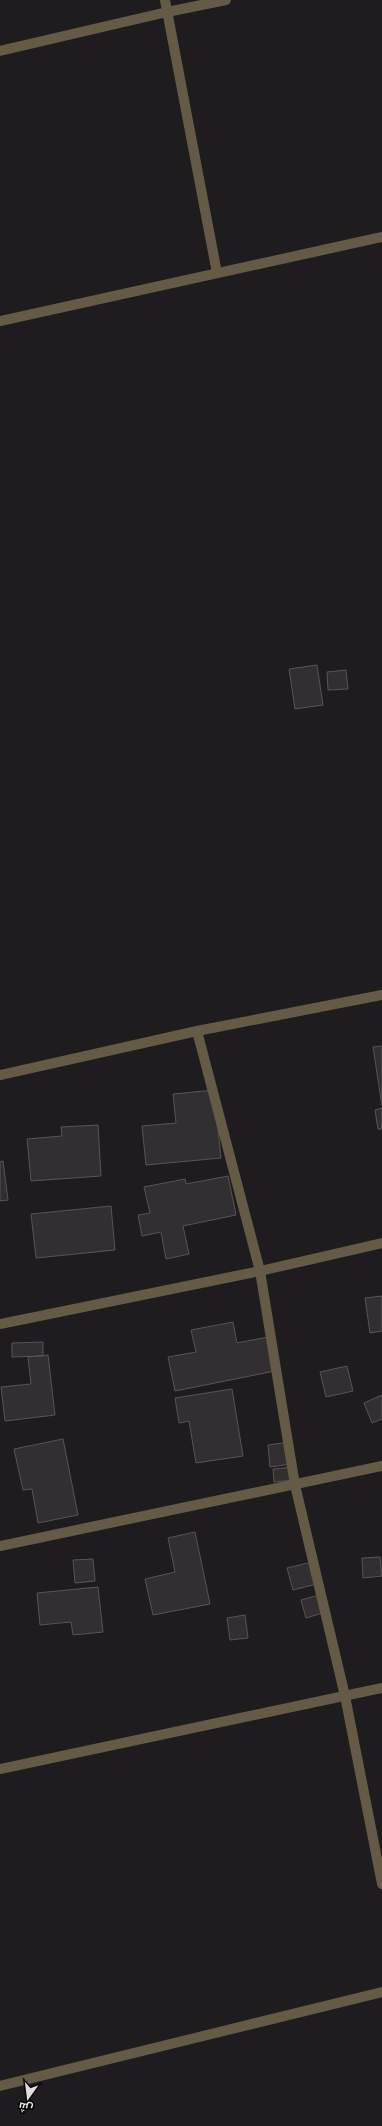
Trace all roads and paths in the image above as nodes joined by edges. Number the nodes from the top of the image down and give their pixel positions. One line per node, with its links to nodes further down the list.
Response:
1 (165, 0): 3 (street)
2 (226, 0): 3 (street)
3 (168, 12): 4 (street); 6 (street)
4 (0, 51)
5 (382, 237): 6 (street)
6 (218, 273): 7 (street)
7 (0, 321)
8 (382, 995): 9 (street)
9 (197, 1031): 10 (street); 12 (street)
10 (0, 1075)
11 (382, 1243): 12 (street)
12 (260, 1271): 13 (street); 15 (street)
13 (0, 1324)
14 (382, 1466): 15 (street)
15 (295, 1485): 16 (street); 18 (street)
16 (0, 1546)
17 (382, 1688): 18 (street)
18 (345, 1696): 19 (street); 20 (street)
19 (0, 1769)
20 (382, 1884)
21 (382, 1992): 22 (street)
22 (0, 2086)

